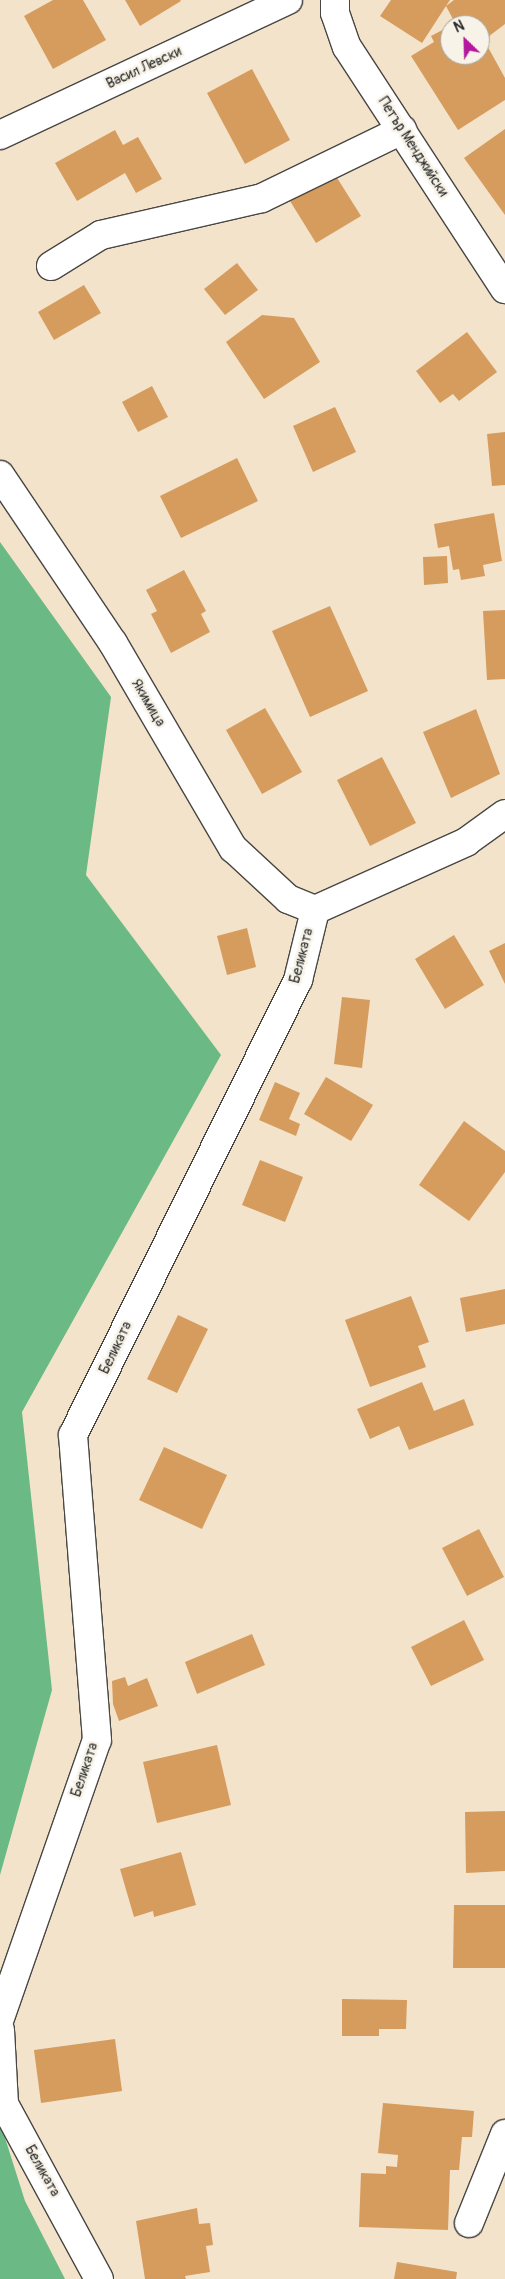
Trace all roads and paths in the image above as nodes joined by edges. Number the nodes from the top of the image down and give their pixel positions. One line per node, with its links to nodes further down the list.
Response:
1 (288, 0): 4 (street, Васил Левски)
2 (335, 0): 3 (street, Петър Менджийски)
3 (402, 130): 5 (street); 6 (street, Петър Менджийски)
4 (0, 135)
5 (51, 266)
6 (505, 289)
7 (0, 475): 9 (street, Якимица)
8 (505, 814): 9 (street, Беликата)
9 (314, 910): 10 (street, Беликата)
10 (0, 2018)
11 (0, 2030): 14 (street, Беликата)
12 (505, 2134): 13 (street)
13 (469, 2223)
14 (99, 2279)

